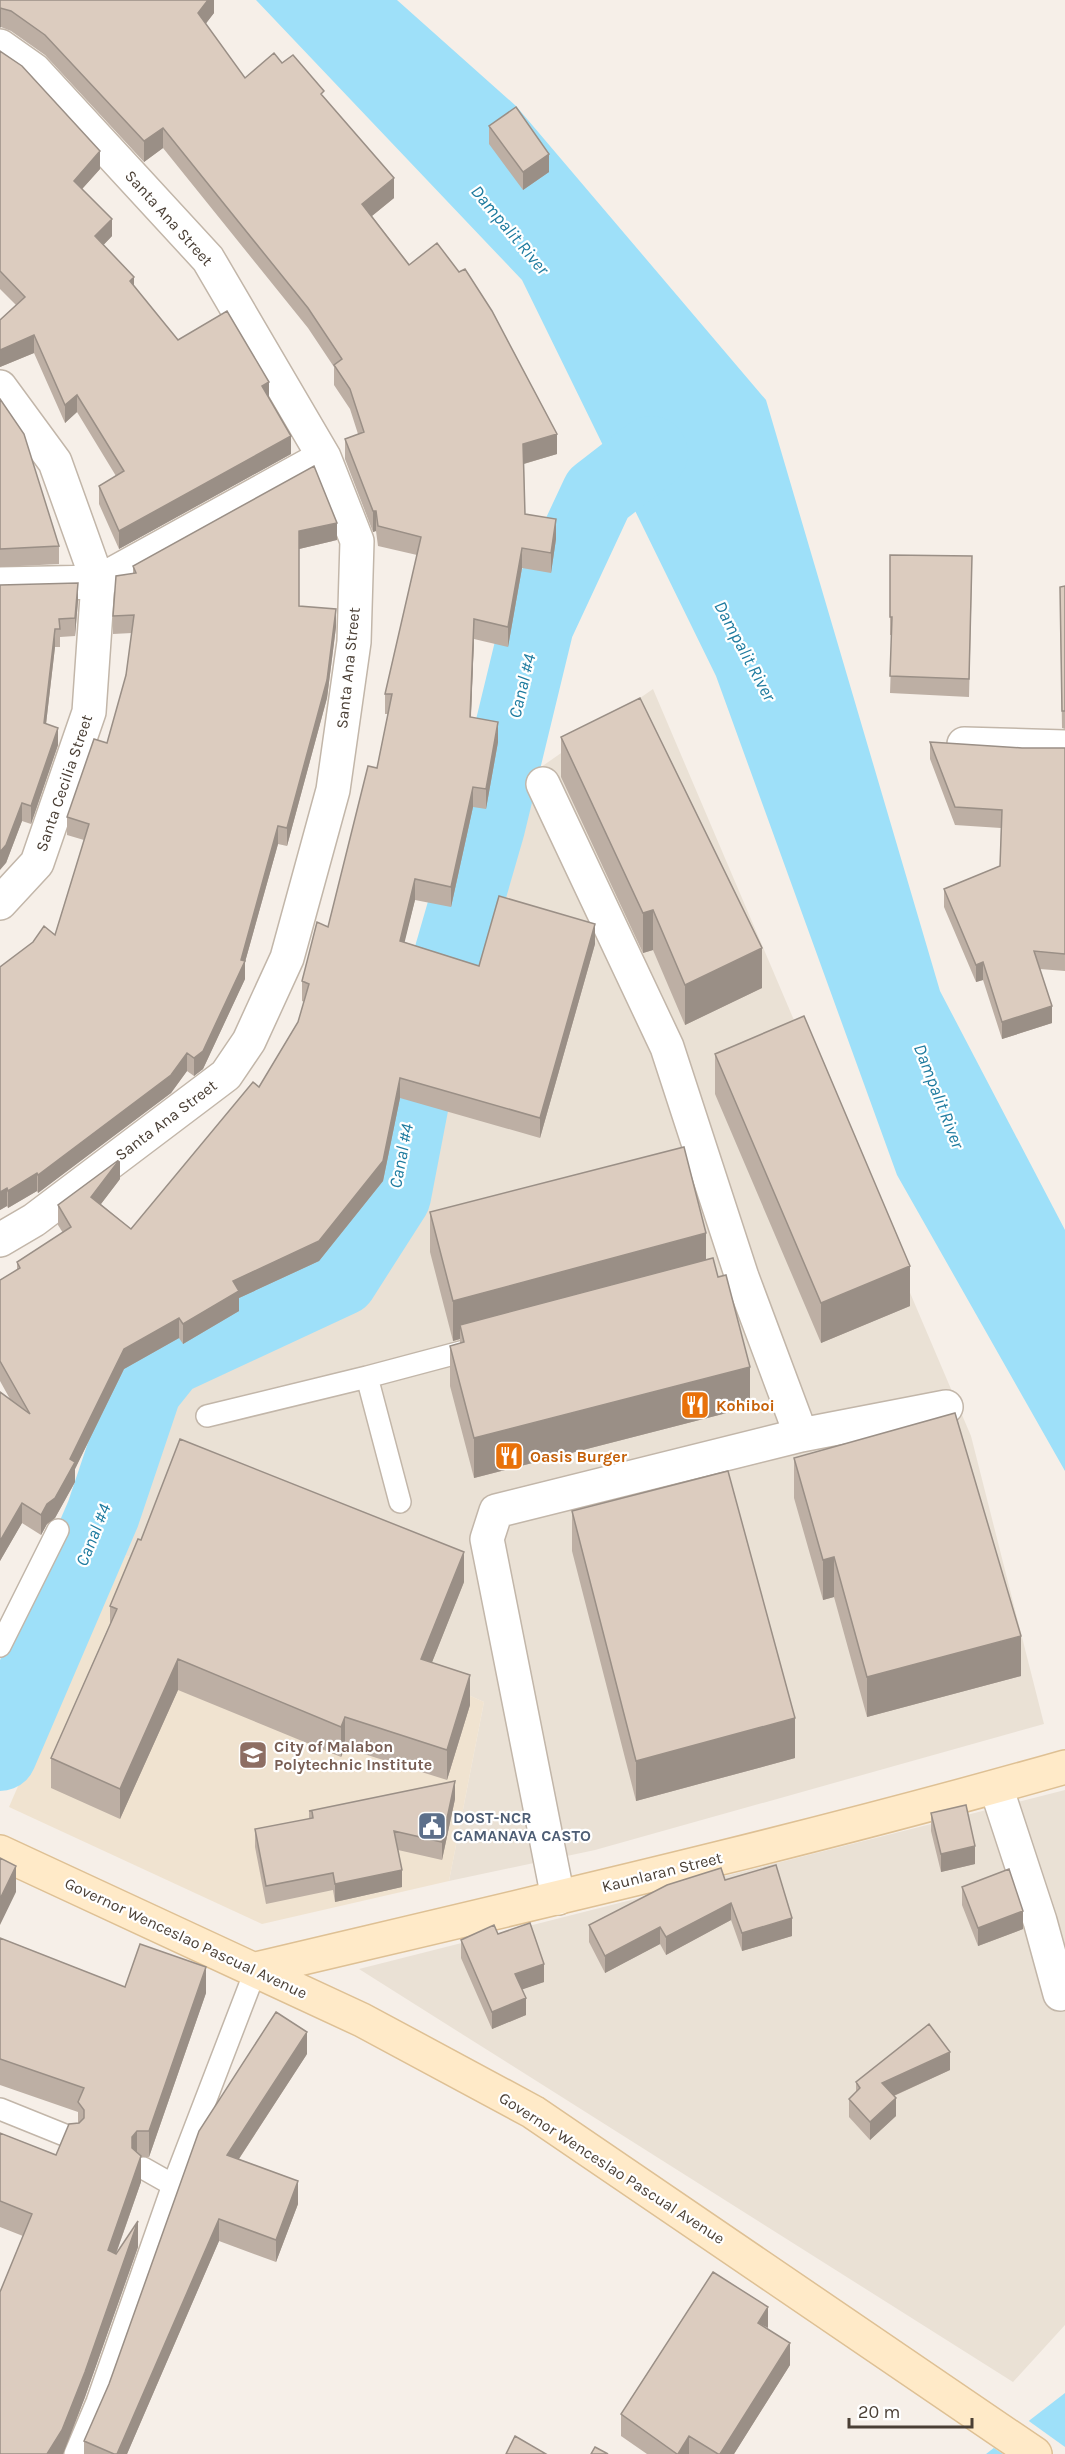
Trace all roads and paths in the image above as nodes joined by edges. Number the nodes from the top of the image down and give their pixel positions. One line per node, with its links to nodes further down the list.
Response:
1 (0, 46): 3 (street, Santa Ana Street)
2 (0, 387): 4 (street, Santa Cecilia Street)
3 (324, 457): 4 (street); 10 (street, Santa Ana Street)
4 (98, 582): 5 (street); 9 (street, Santa Cecilia Street)
5 (0, 584)
6 (964, 744): 7 (street)
7 (1065, 747)
8 (543, 784): 15 (street)
9 (0, 903)
10 (0, 1240)
11 (492, 1344): 12 (lane)
12 (367, 1377): 14 (lane); 16 (lane)
13 (946, 1407): 15 (street)
14 (207, 1416)
15 (801, 1436): 22 (street)
16 (400, 1502)
17 (58, 1530): 18 (lane)
18 (0, 1646)
19 (1065, 1767): 20 (main road, Kaunlaran Street)
20 (996, 1787): 22 (main road, Kaunlaran Street); 24 (street)
21 (0, 1852): 23 (main road, Governor Wenceslao Pascual Avenue)
22 (558, 1898): 23 (main road, Kaunlaran Street)
23 (256, 1969): 28 (lane); 30 (main road, Governor Wenceslao Pascual Avenue)
24 (1060, 1994)
25 (0, 2109): 26 (lane)
26 (72, 2138)
27 (143, 2168): 28 (lane)
28 (173, 2185): 29 (lane)
29 (75, 2454)
30 (1035, 2454)

